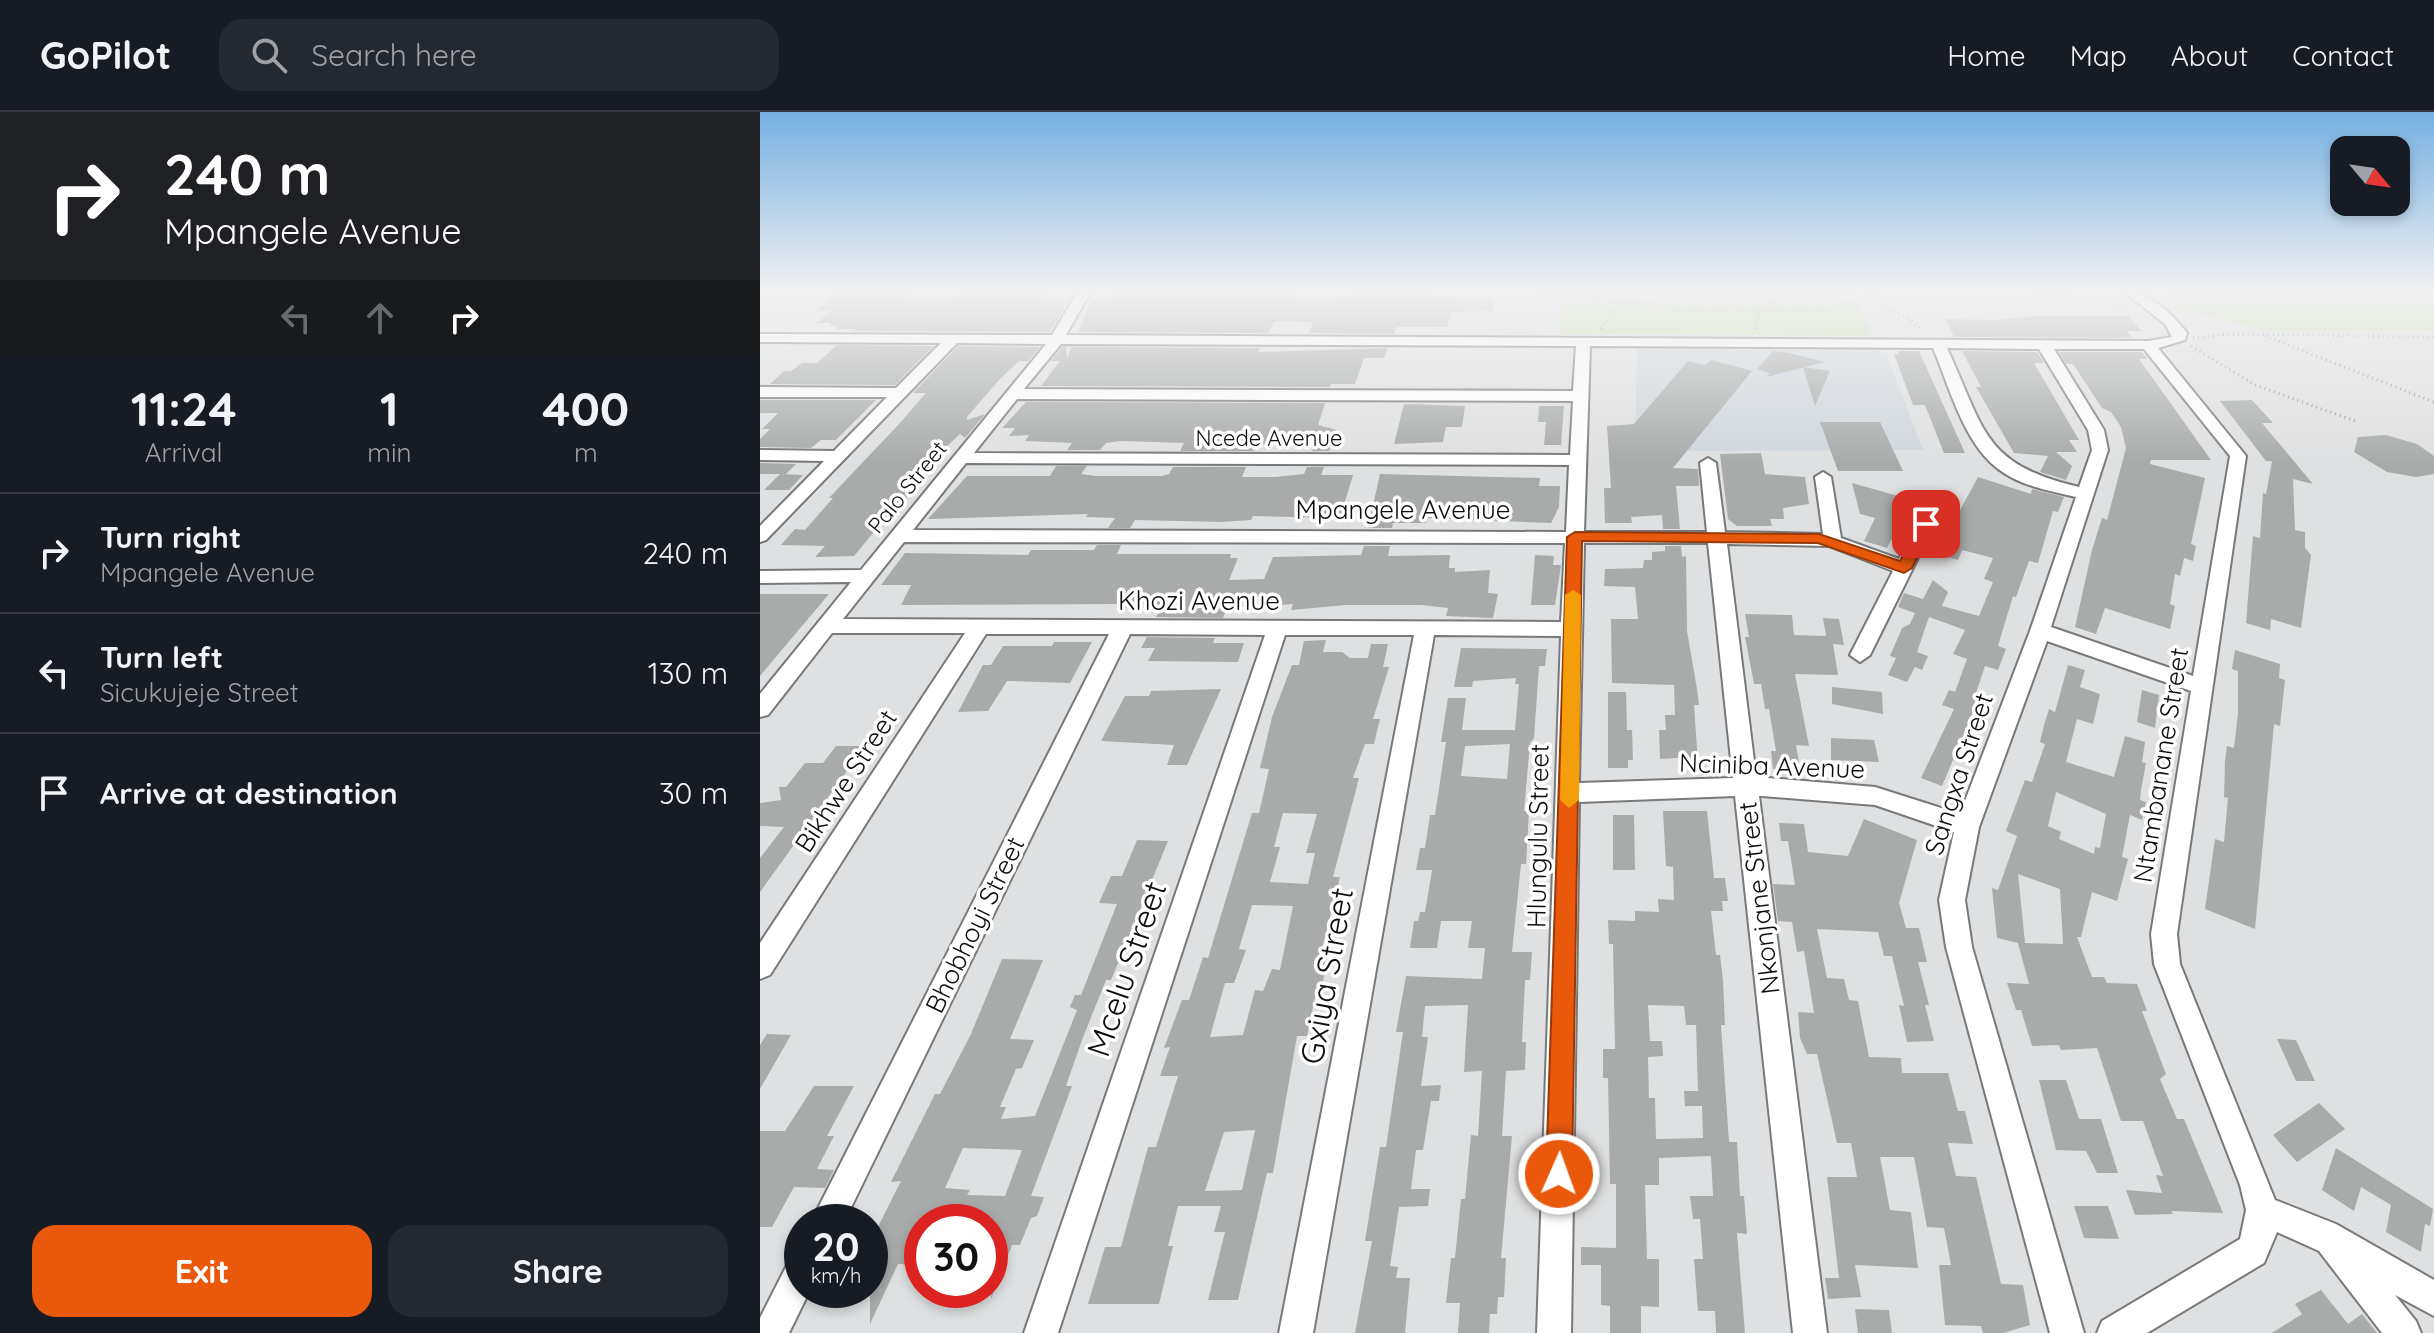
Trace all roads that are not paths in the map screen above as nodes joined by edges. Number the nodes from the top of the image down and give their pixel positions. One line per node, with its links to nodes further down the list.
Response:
1 (944, 348): 8 (street)
2 (1050, 348): 9 (street, Palo Street)
3 (1583, 348): 10 (street, Hlungulu Street)
4 (1940, 348): 17 (street)
5 (2046, 348): 17 (street, Sangxa Street)
6 (2150, 348): 35 (street, Ntambanane Street)
7 (760, 392): 8 (street)
8 (900, 393): 12 (street)
9 (1013, 394): 10 (street); 13 (street, Palo Street)
10 (1580, 396): 14 (street, Hlungulu Street)
11 (760, 455): 12 (street)
12 (839, 456): 19 (street)
13 (961, 458): 14 (street, Ncede Avenue); 20 (street, Palo Street)
14 (1577, 460): 21 (street, Hlungulu Street)
15 (1708, 463): 22 (street, Nkonjane Street)
16 (1823, 477): 23 (street)
17 (2085, 494): 33 (street, Sangxa Street)
18 (1937, 501): 24 (street)
19 (760, 535)
20 (897, 536): 21 (street, Mpangele Avenue); 25 (street, Palo Street)
21 (1575, 537): 22 (street, Mpangele Avenue); 31 (street, Hlungulu Street)
22 (1715, 538): 23 (street, Mpangele Avenue); 37 (street, Nkonjane Street)
23 (1832, 541): 24 (street, Mpangele Avenue)
24 (1904, 568): 34 (street)
25 (865, 576): 26 (street); 27 (street, Palo Street)
26 (760, 577)
27 (827, 626): 28 (street, Khozi Avenue); 36 (street, Palo Street)
28 (980, 627): 29 (street, Khozi Avenue); 40 (street, Bikhwe Street)
29 (1123, 627): 30 (street, Khozi Avenue); 41 (street, Bhobhoyi Street)
30 (1278, 627): 32 (street, Khozi Avenue); 47 (street, Mcelu Street)
31 (1571, 629): 32 (street, Khozi Avenue); 38 (street, Hlungulu Street)
32 (1425, 631): 48 (street, Gxiya Street)
33 (2040, 631): 35 (street); 39 (street, Sangxa Street)
34 (1860, 655)
35 (2203, 687): 42 (street, Ntambanane Street)
36 (760, 709)
37 (1746, 788): 38 (street, Nciniba Avenue); 39 (street, Nciniba Avenue); 50 (street, Nkonjane Street)
38 (1570, 793): 49 (street, Hlungulu Street)
39 (1967, 827): 51 (street, Sangxa Street)
40 (760, 966)
41 (836, 1204)
42 (2262, 1210): 43 (street); 52 (street)
43 (2324, 1236): 44 (street); 53 (street)
44 (2434, 1299)
45 (784, 1307): 46 (street)
46 (771, 1333)
47 (1041, 1333)
48 (1296, 1333)
49 (1554, 1333)
50 (1810, 1333)
51 (2067, 1333)
52 (2114, 1333)
53 (2404, 1333)

